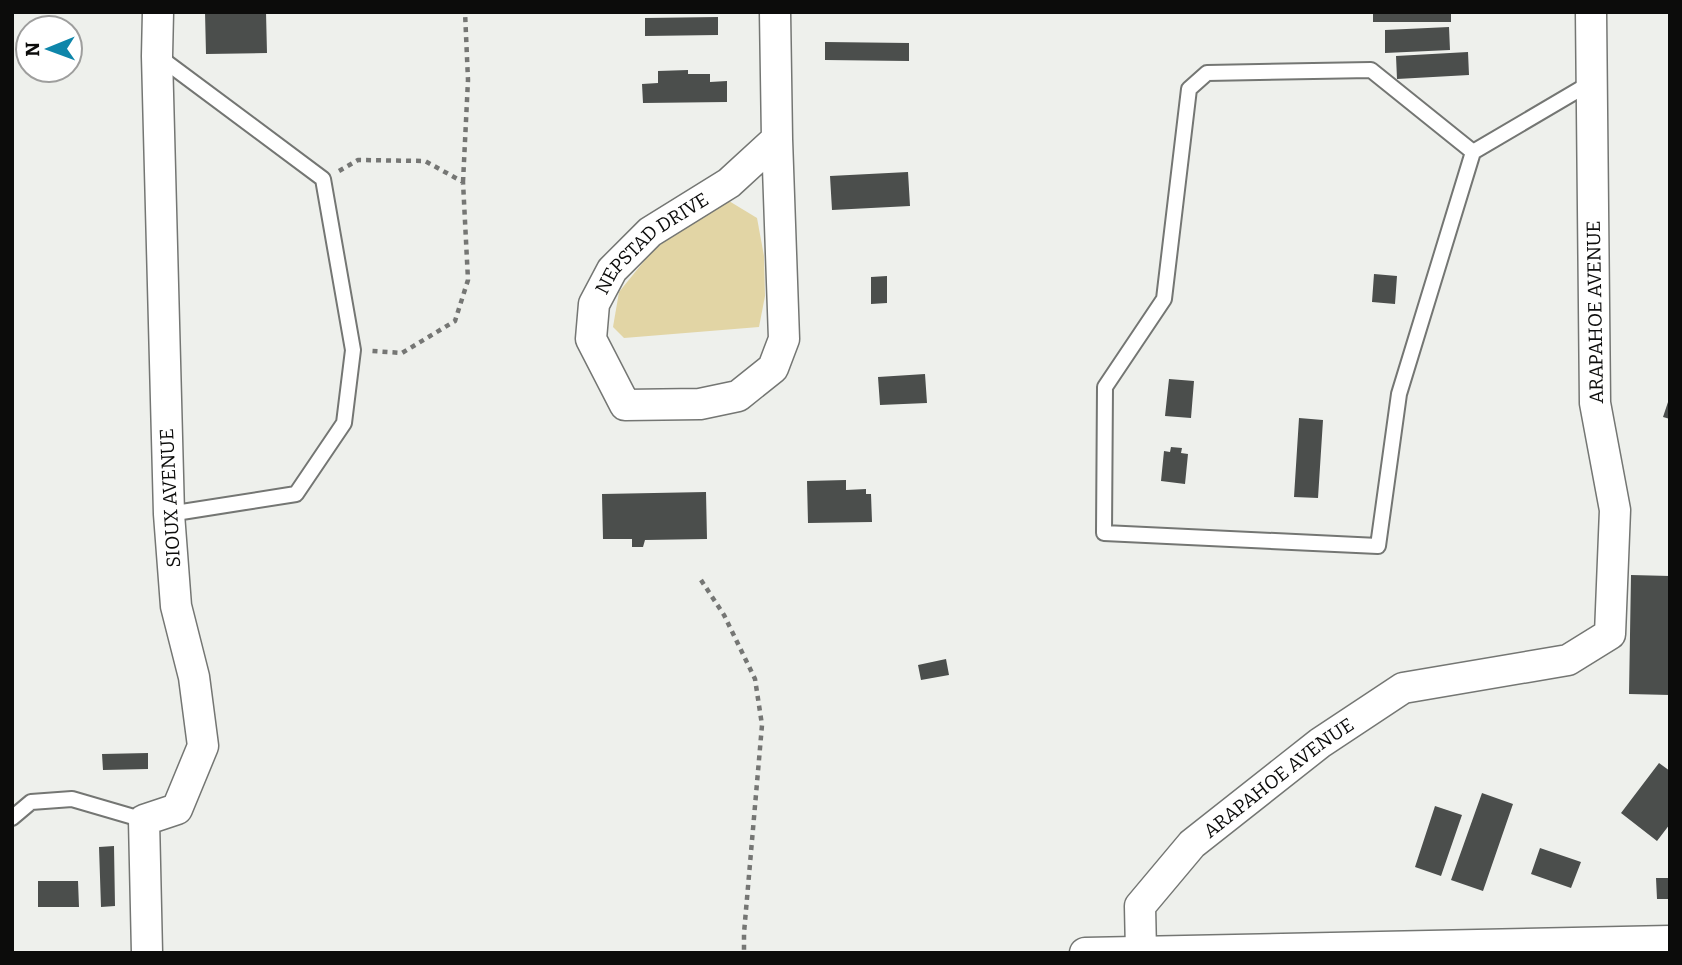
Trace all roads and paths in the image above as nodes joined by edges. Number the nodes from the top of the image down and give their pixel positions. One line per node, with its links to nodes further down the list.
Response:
1 (158, 12): 5 (street, SIOUX AVENUE)
2 (465, 12): 10 (path)
3 (775, 12): 7 (street, NEPSTAD DRIVE)
4 (1591, 12): 6 (street, ARAPAHOE AVENUE)
5 (158, 56): 9 (lane); 12 (street, SIOUX AVENUE)
6 (1592, 82): 8 (lane); 17 (street, ARAPAHOE AVENUE)
7 (777, 139): 7 (street, NEPSTAD DRIVE)
8 (1473, 152): 8 (lane)
9 (323, 180): 10 (path); 11 (lane)
10 (463, 182): 11 (path)
11 (354, 350): 12 (lane)
12 (169, 514): 15 (street, SIOUX AVENUE)
13 (701, 580): 20 (path)
14 (12, 818): 15 (lane)
15 (144, 820): 19 (street)
16 (1670, 941): 18 (street)
17 (1141, 952): 18 (street); 21 (street)
18 (1176, 952)
19 (147, 953)
20 (744, 953)
21 (1085, 953)

